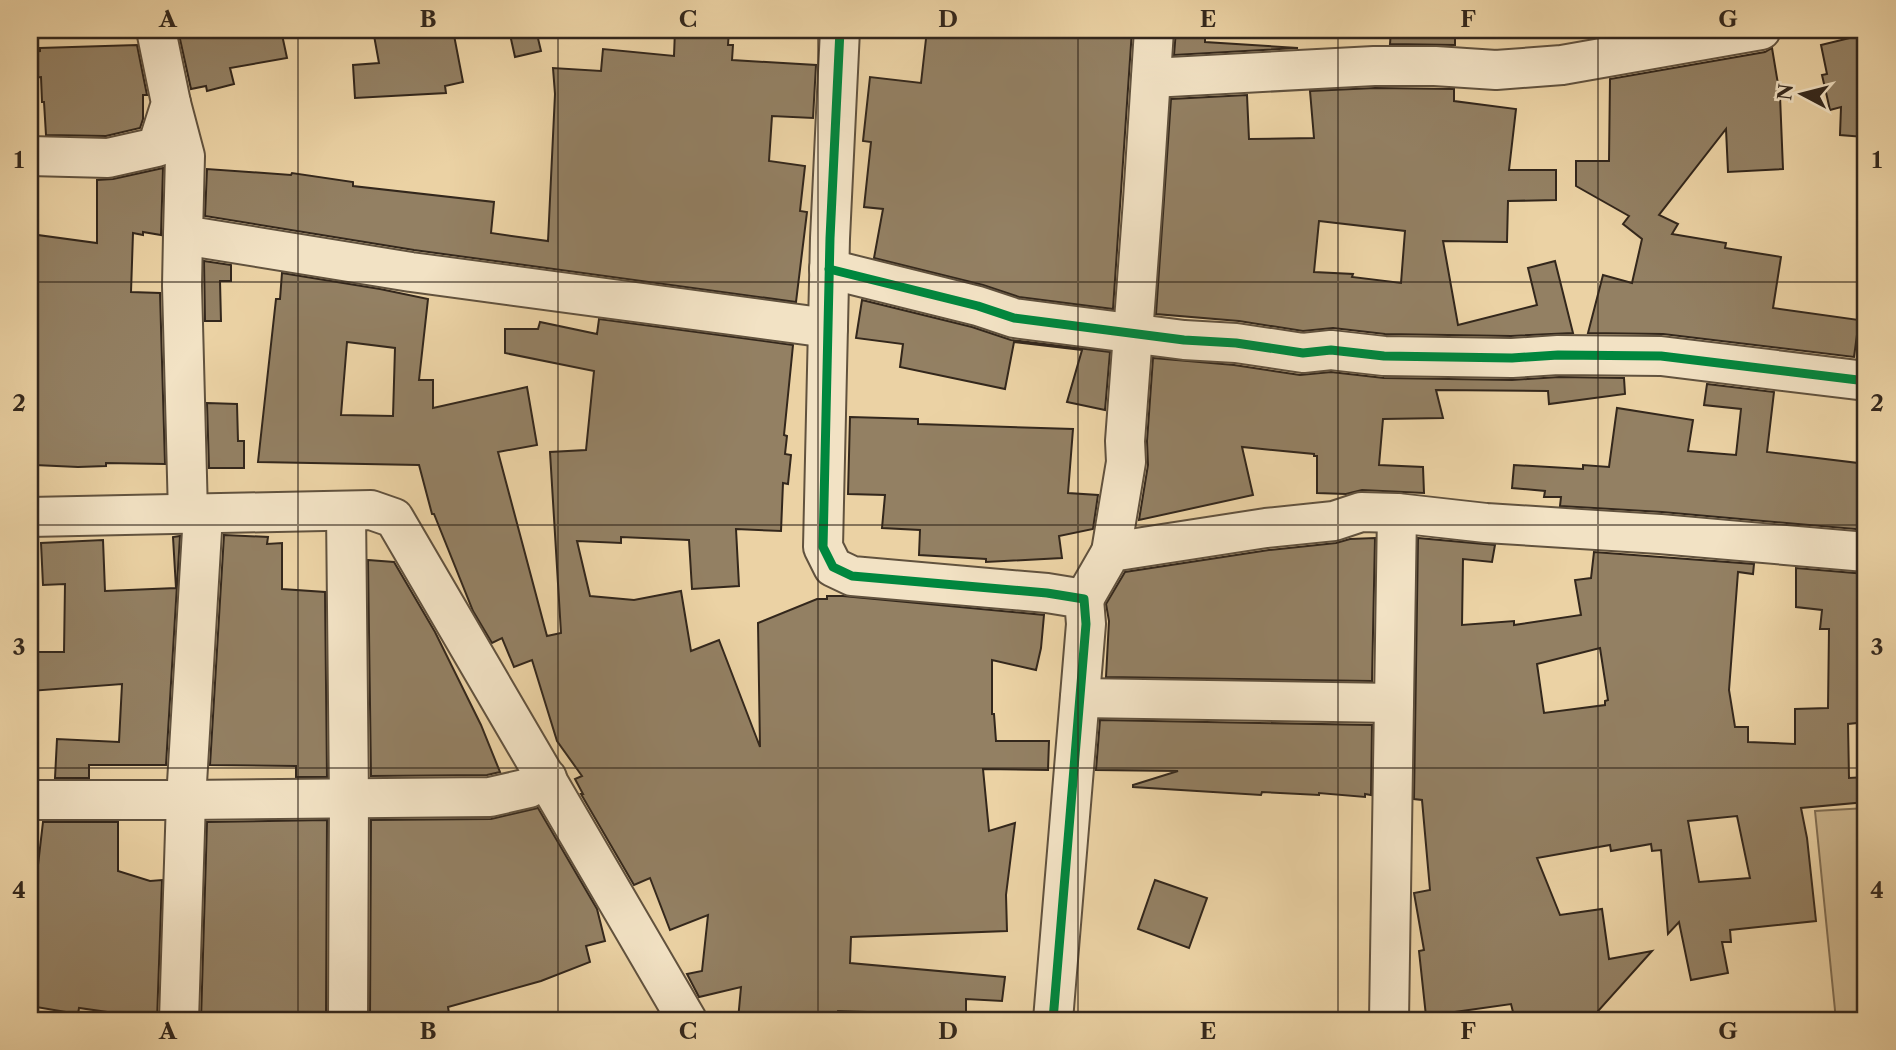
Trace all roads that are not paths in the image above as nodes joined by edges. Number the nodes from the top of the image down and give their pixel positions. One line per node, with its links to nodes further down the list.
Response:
1 (156, 30): 6 (street)
2 (840, 30): 9 (street)
3 (1154, 30): 5 (street)
4 (1761, 30): 5 (street)
5 (1151, 78): 11 (street)
6 (171, 103): 7 (street); 8 (street)
7 (30, 156)
8 (183, 235): 10 (street); 15 (street)
9 (829, 270): 10 (street); 11 (street)
10 (828, 328): 19 (street)
11 (1133, 334): 12 (street); 17 (street)
12 (1866, 381)
13 (346, 511): 15 (street); 22 (street); 23 (street)
14 (1397, 513): 17 (street); 18 (street); 21 (street)
15 (195, 514): 16 (street); 25 (street)
16 (30, 517)
17 (1111, 552): 19 (street)
18 (1866, 552)
19 (1084, 599): 20 (street)
20 (1080, 698): 21 (street); 29 (street)
21 (1394, 703): 30 (street)
22 (547, 778): 23 (street); 28 (street)
23 (349, 798): 25 (street); 27 (street)
24 (30, 800): 25 (street)
25 (186, 800): 26 (street)
26 (179, 1020)
27 (348, 1020)
28 (687, 1020)
29 (1053, 1020)
30 (1389, 1020)

